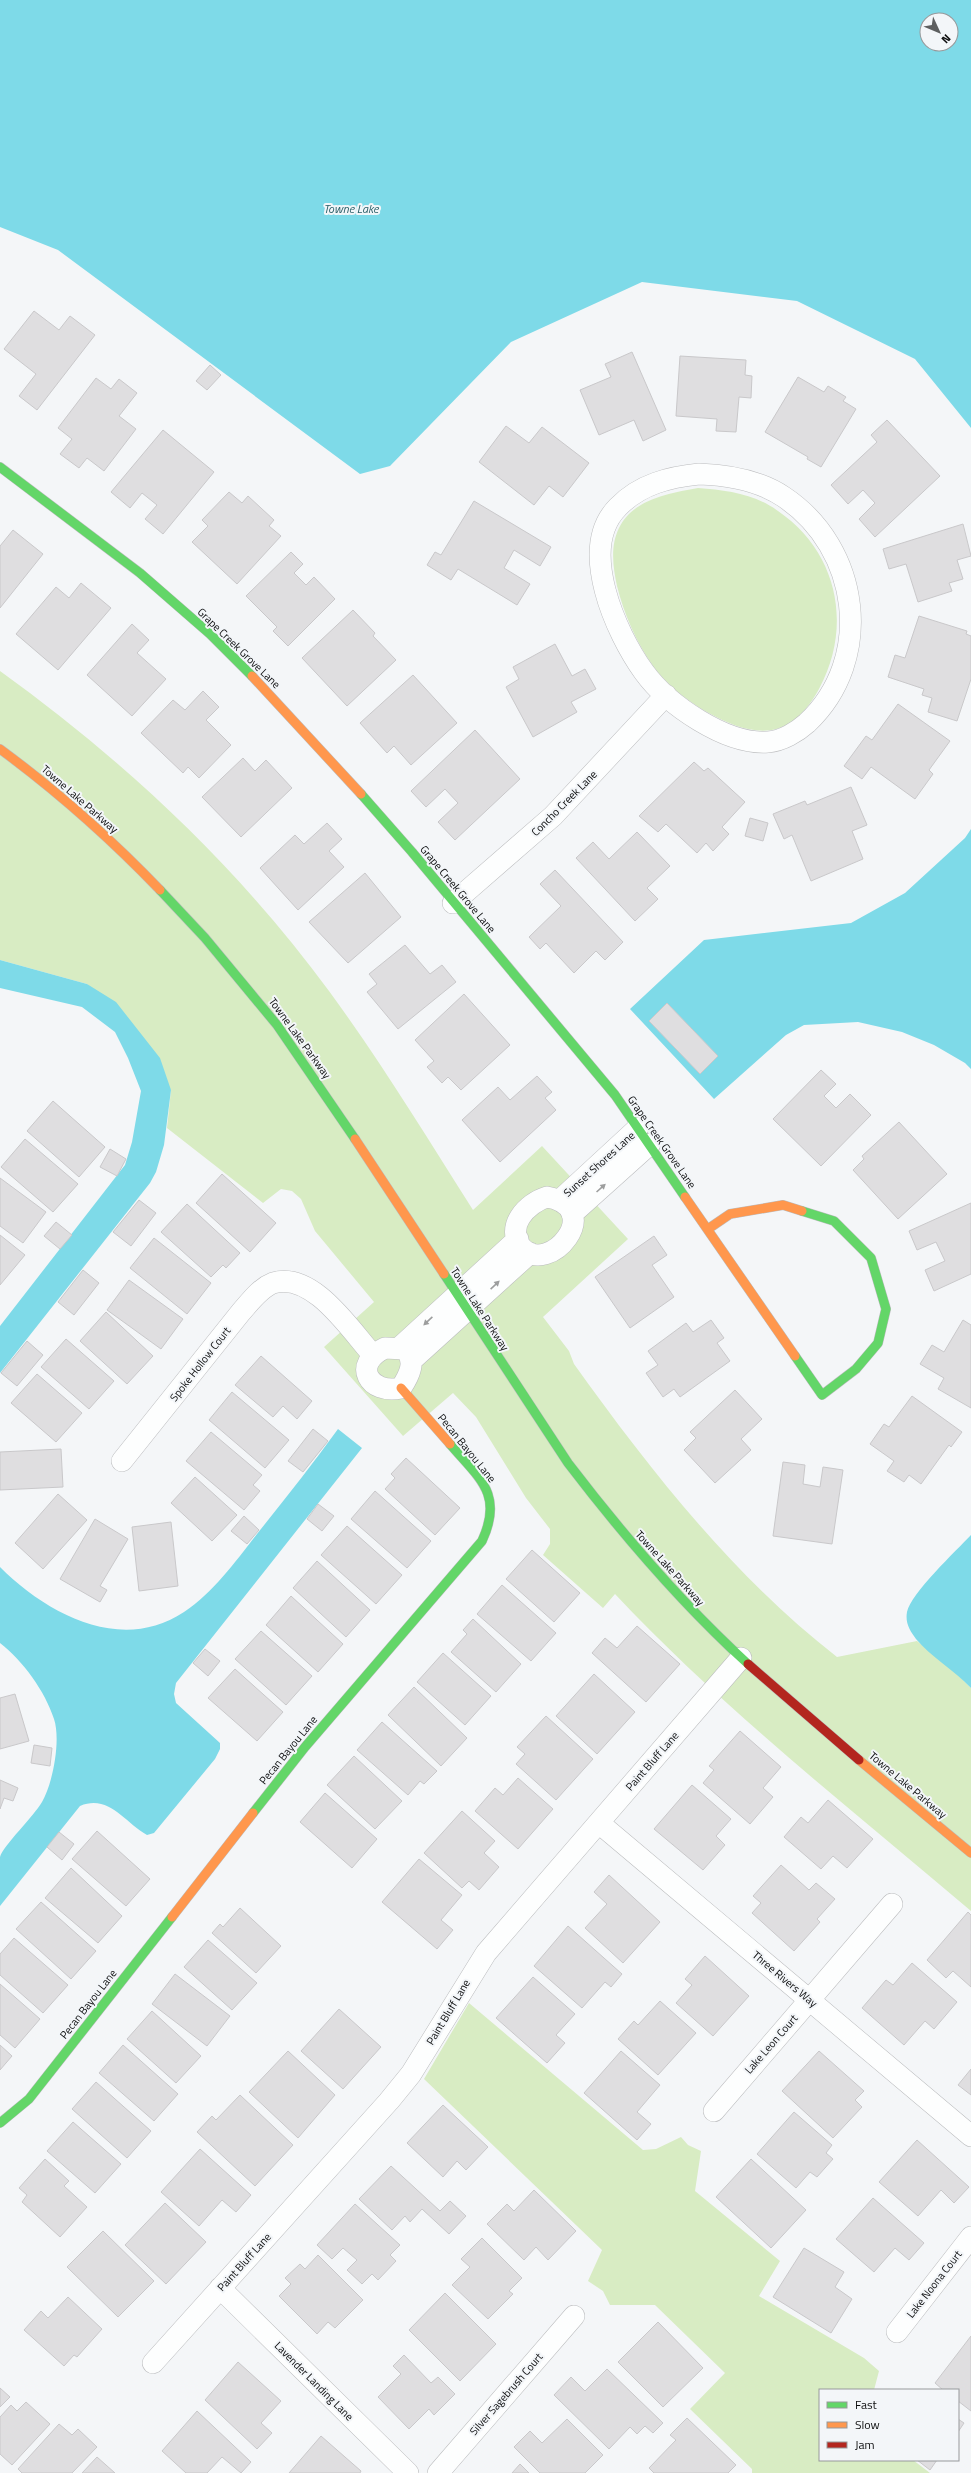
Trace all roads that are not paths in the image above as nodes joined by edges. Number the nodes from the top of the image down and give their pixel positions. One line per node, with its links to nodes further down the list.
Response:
1 (0, 467): 4 (street, Grape Creek Grove Lane)
2 (666, 695): 2 (street); 4 (street, Concho Creek Lane)
3 (0, 749): 9 (street, Towne Lake Parkway)
4 (453, 903): 5 (street, Grape Creek Grove Lane)
5 (644, 1136): 6 (street, Sunset Shores Lane); 7 (street, Grape Creek Grove Lane)
6 (566, 1207): 8 (street); 8 (street)
7 (708, 1229): 7 (street, Grape Creek Grove Lane)
8 (524, 1246): 9 (street)
9 (461, 1303): 11 (street); 14 (street, Towne Lake Parkway)
10 (372, 1354): 11 (street); 12 (street); 13 (street, Spoke Hollow Court)
11 (406, 1354): 12 (street)
12 (401, 1388): 20 (street, Pecan Bayou Lane)
13 (122, 1462)
14 (741, 1658): 15 (street, Paint Bluff Lane); 16 (street, Towne Lake Parkway)
15 (599, 1823): 18 (street, Three Rivers Way); 23 (street, Paint Bluff Lane)
16 (971, 1854)
17 (892, 1904): 18 (street, Lake Leon Court)
18 (810, 2000): 19 (street, Lake Leon Court); 21 (street, Three Rivers Way)
19 (714, 2111)
20 (0, 2123)
21 (971, 2136)
22 (971, 2237): 25 (street, Lake Noona Court)
23 (220, 2288): 26 (street, Paint Bluff Lane); 27 (street, Lavender Landing Lane)
24 (574, 2316): 28 (street, Silver Sagebrush Court)
25 (897, 2332)
26 (153, 2363)
27 (408, 2473)
28 (438, 2473)

